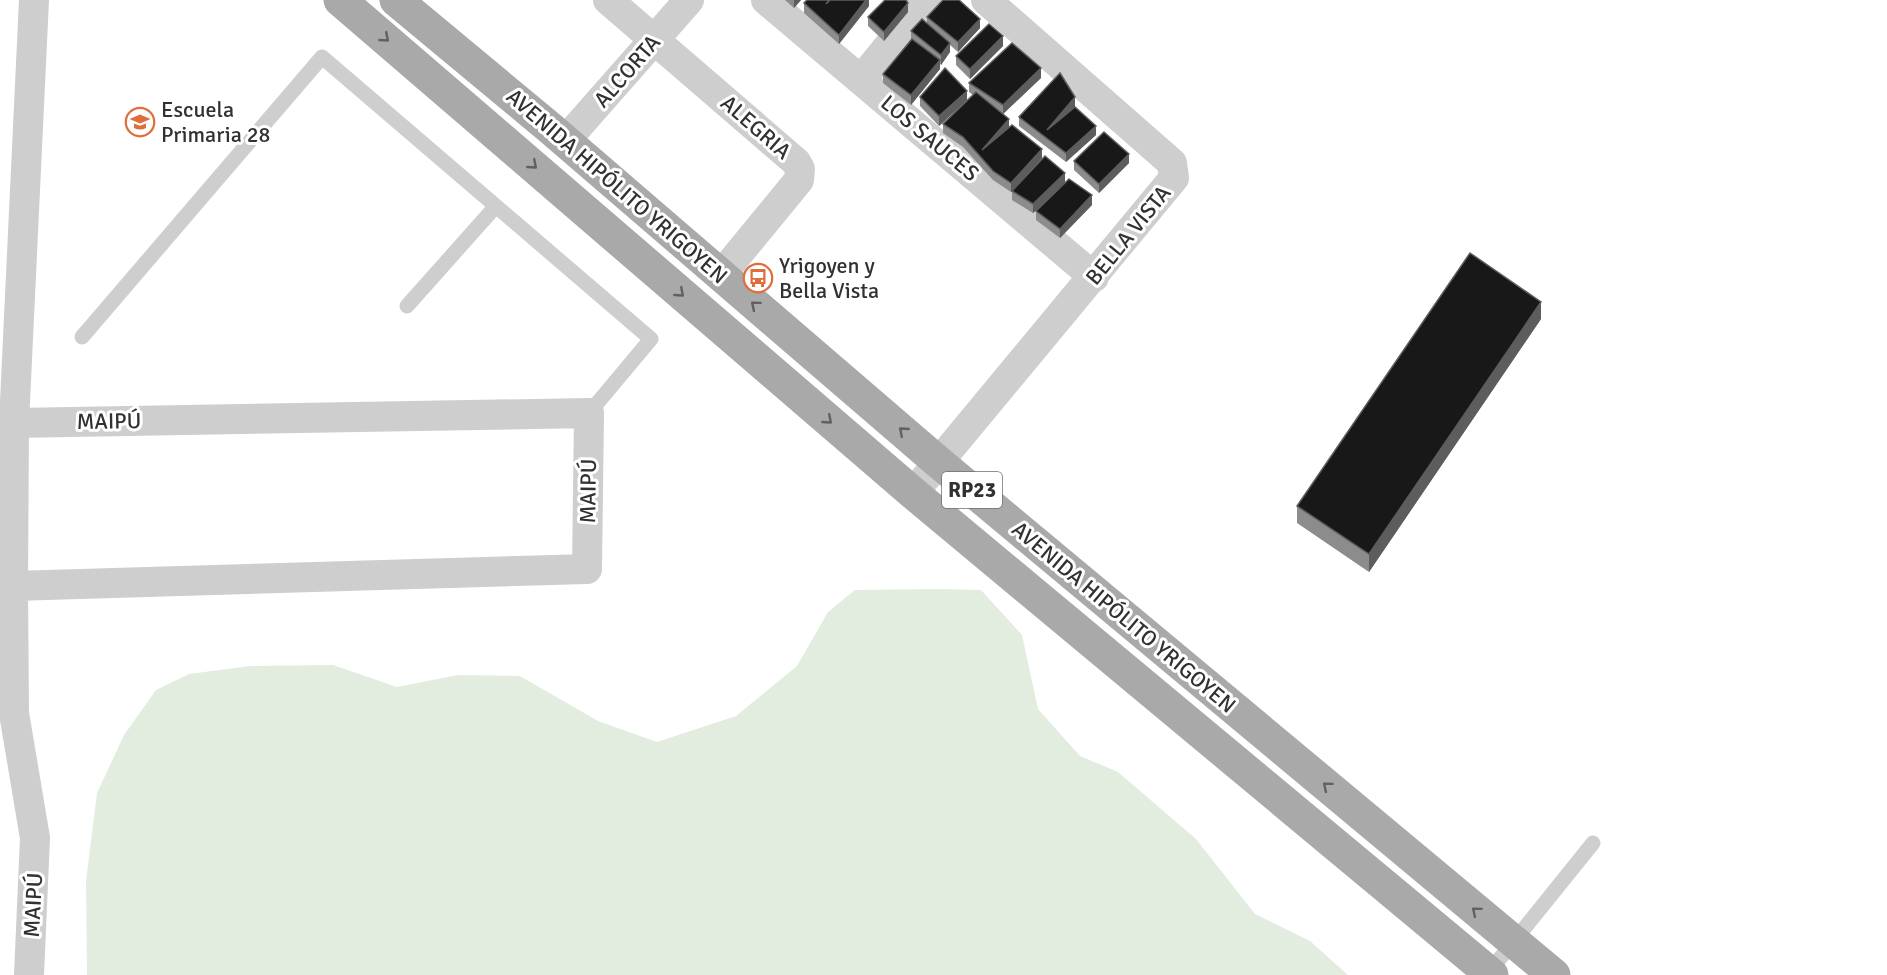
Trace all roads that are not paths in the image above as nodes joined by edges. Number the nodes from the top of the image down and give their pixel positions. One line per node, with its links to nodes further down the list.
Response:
1 (34, 0): 14 (street, MAIPÚ)
2 (396, 0): 12 (main road, AVENIDA HIPÓLITO YRIGOYEN / RP23)
3 (608, 0): 10 (street, ALEGRIA)
4 (663, 0): 10 (street, ALCORTA)
5 (689, 0): 10 (street, ALCORTA)
6 (766, 0): 11 (street, LOS SAUCES)
7 (926, 0): 11 (street)
8 (986, 0): 16 (street, BELLA VISTA)
9 (357, 5): 22 (main road, AVENIDA HIPÓLITO YRIGOYEN / RP23, one-way to 22)
10 (647, 33): 12 (street, ALCORTA); 15 (street, ALEGRIA)
11 (861, 80): 16 (street, LOS SAUCES)
12 (558, 135): 15 (main road, AVENIDA HIPÓLITO YRIGOYEN / RP23)
13 (496, 206): 17 (lane); 18 (lane); 19 (lane)
14 (10, 251): 20 (street, MAIPÚ)
15 (721, 275): 21 (main road, AVENIDA HIPÓLITO YRIGOYEN / RP23, one-way to 15)
16 (1094, 277): 21 (street, BELLA VISTA)
17 (407, 306)
18 (82, 337)
19 (589, 413): 20 (street, MAIPÚ); 23 (street, MAIPÚ)
20 (14, 423): 23 (street, MAIPÚ)
21 (937, 461): 22 (street, BELLA VISTA); 26 (main road, AVENIDA HIPÓLITO YRIGOYEN / RP23, one-way to 21)
22 (913, 493): 27 (main road, AVENIDA HIPÓLITO YRIGOYEN / RP23)
23 (14, 586): 24 (street, MAIPÚ)
24 (9, 744): 28 (street, MAIPÚ)
25 (1593, 843): 26 (lane)
26 (1515, 943): 27 (lane); 29 (main road, AVENIDA HIPÓLITO YRIGOYEN / RP23)
27 (1491, 974)
28 (30, 975)
29 (1554, 975)

